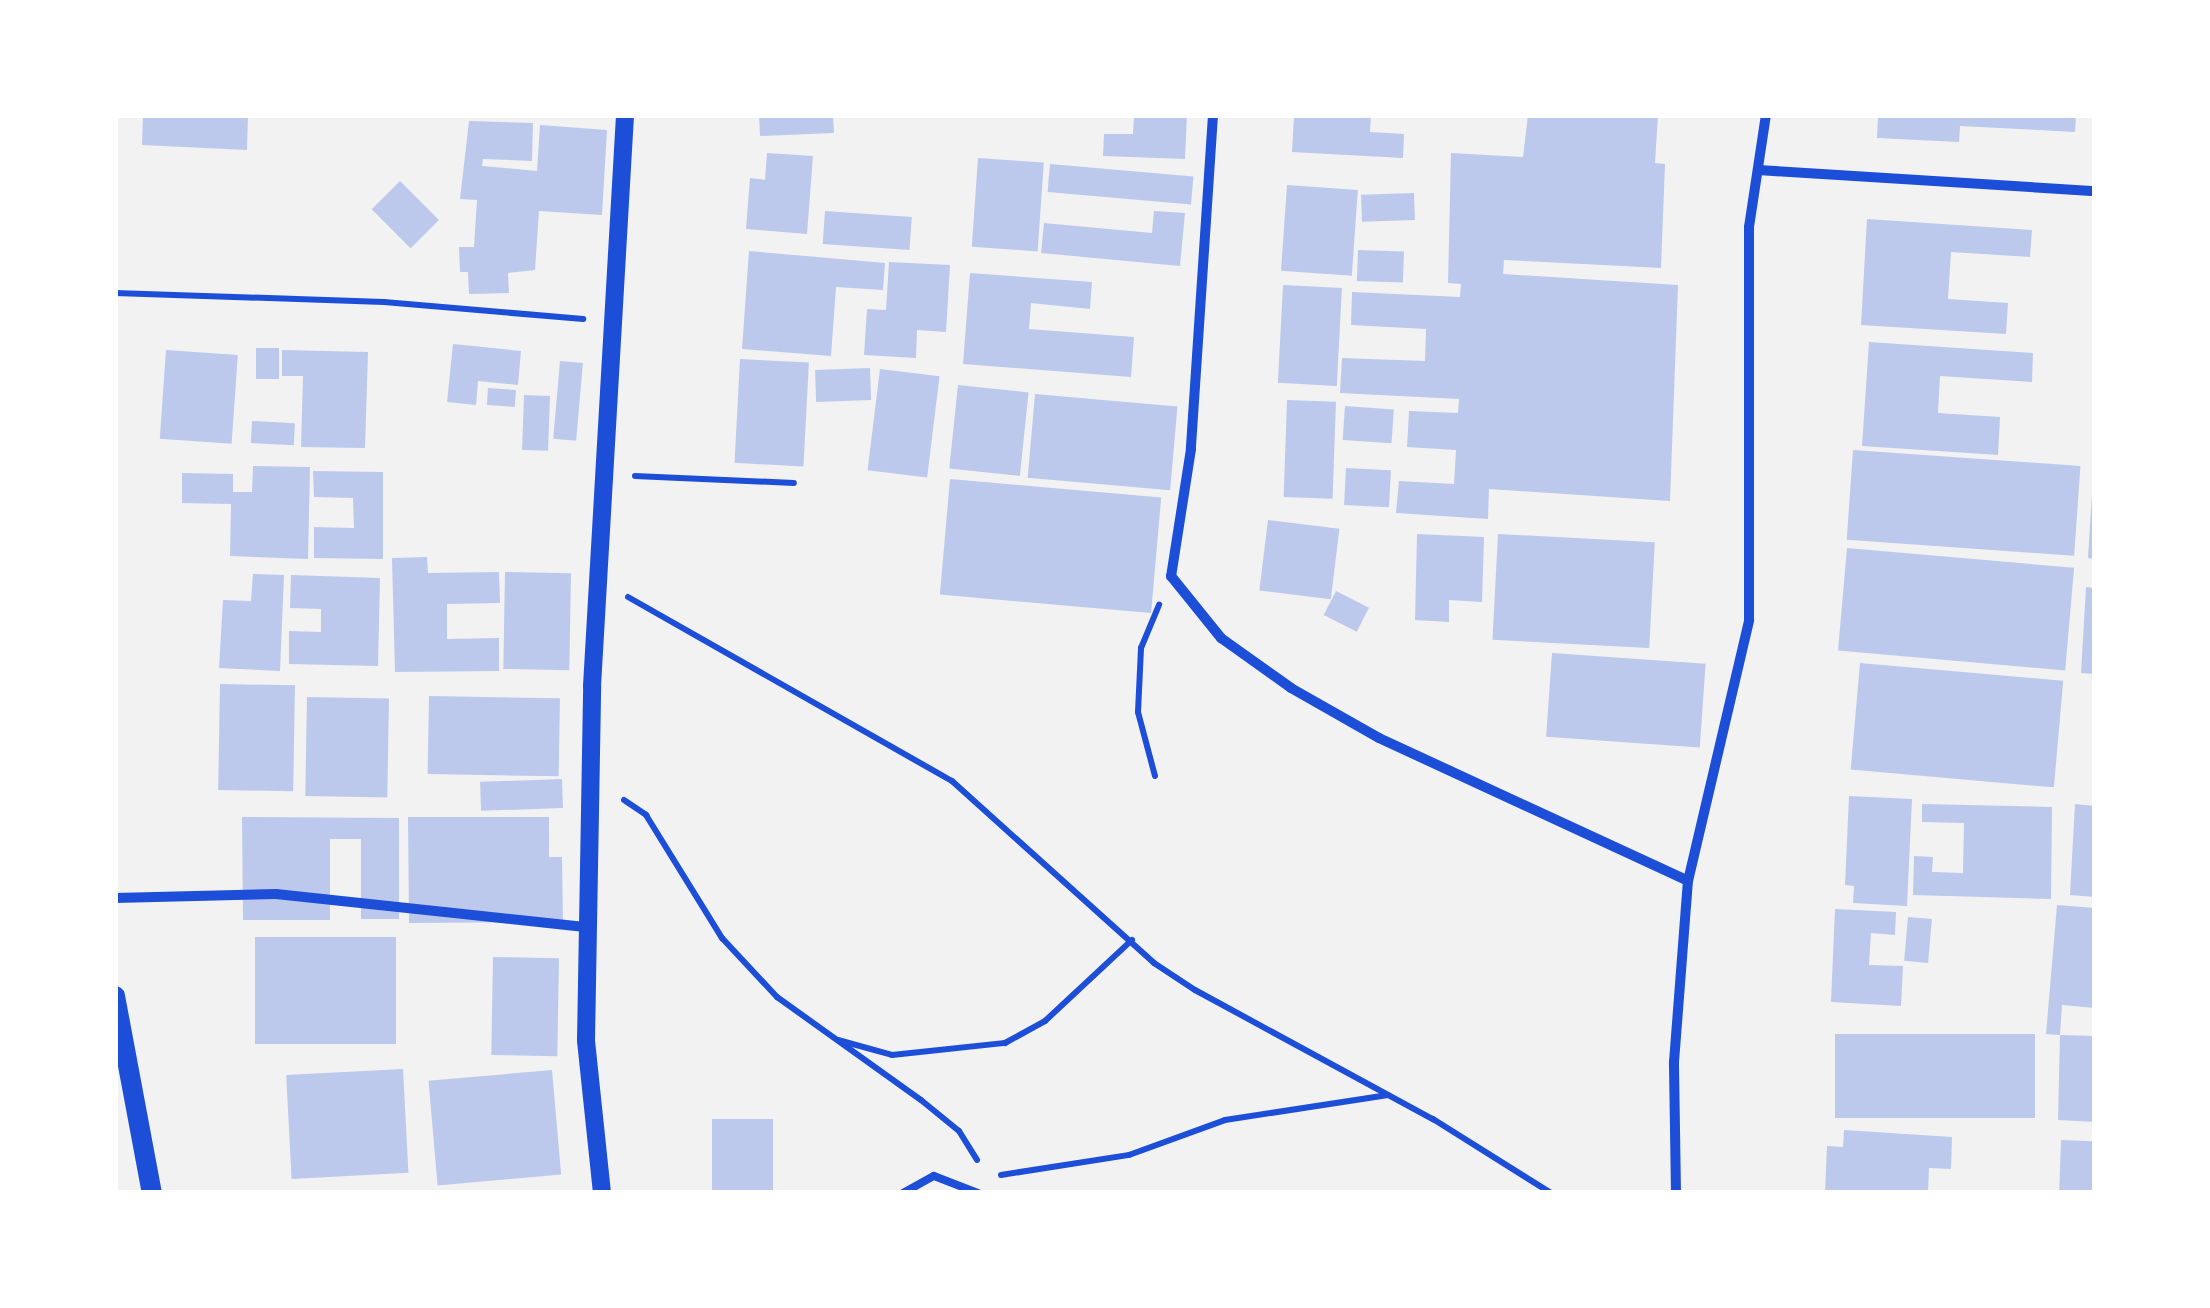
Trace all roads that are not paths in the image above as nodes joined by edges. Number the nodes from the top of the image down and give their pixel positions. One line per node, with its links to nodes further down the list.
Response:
1 (625, 115): 8 (street)
2 (1213, 115): 6 (street)
3 (1766, 115): 4 (street)
4 (1758, 170): 5 (street); 6 (street)
5 (2095, 191)
6 (1688, 881): 14 (street)
7 (115, 898): 8 (street)
8 (587, 927): 11 (street)
9 (115, 996): 10 (main road)
10 (152, 1193)
11 (602, 1193)
12 (903, 1193): 13 (lane)
13 (978, 1193)
14 (1676, 1193)

